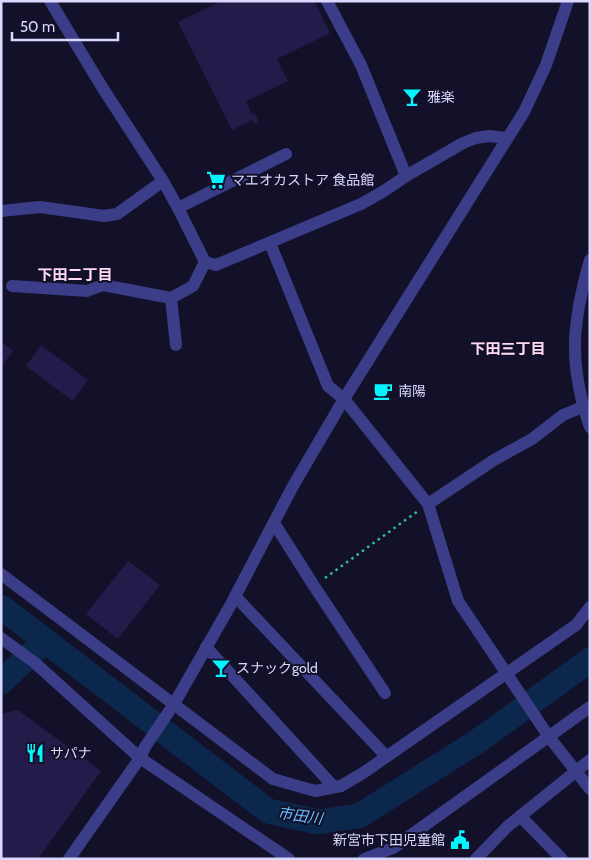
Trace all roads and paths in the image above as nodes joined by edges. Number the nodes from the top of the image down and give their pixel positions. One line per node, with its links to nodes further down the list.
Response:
1 (50, 1): 7 (street)
2 (327, 1): 6 (street)
3 (568, 1): 4 (street)
4 (507, 138): 6 (street); 16 (street)
5 (286, 154): 8 (street)
6 (406, 176): 10 (street)
7 (163, 181): 8 (street); 9 (street)
8 (178, 208): 12 (street)
9 (1, 211)
10 (270, 243): 12 (street); 16 (street)
11 (590, 260): 17 (street)
12 (205, 262): 14 (street)
13 (12, 286): 14 (street)
14 (171, 298): 15 (street)
15 (176, 345)
16 (344, 399): 19 (street); 20 (street)
17 (583, 407): 18 (street); 19 (street)
18 (590, 427)
19 (428, 504): 22 (path); 27 (street)
20 (274, 522): 22 (street); 23 (street)
21 (1, 574): 29 (street)
22 (314, 586): 28 (street)
23 (235, 596): 26 (street); 33 (street)
24 (590, 607): 27 (street)
25 (1, 638): 32 (street)
26 (206, 647): 29 (street); 36 (street)
27 (506, 673): 31 (street); 33 (street)
28 (385, 693)
29 (174, 704): 32 (street); 36 (street)
30 (590, 707): 31 (street)
31 (549, 737): 35 (street); 41 (street)
32 (143, 752): 39 (street); 40 (street)
33 (386, 756): 36 (street)
34 (590, 760): 35 (street)
35 (574, 771): 37 (street); 38 (street)
36 (334, 787)
37 (590, 789)
38 (520, 816): 42 (street); 43 (street)
39 (69, 859)
40 (289, 859)
41 (364, 859)
42 (476, 859)
43 (562, 859)

